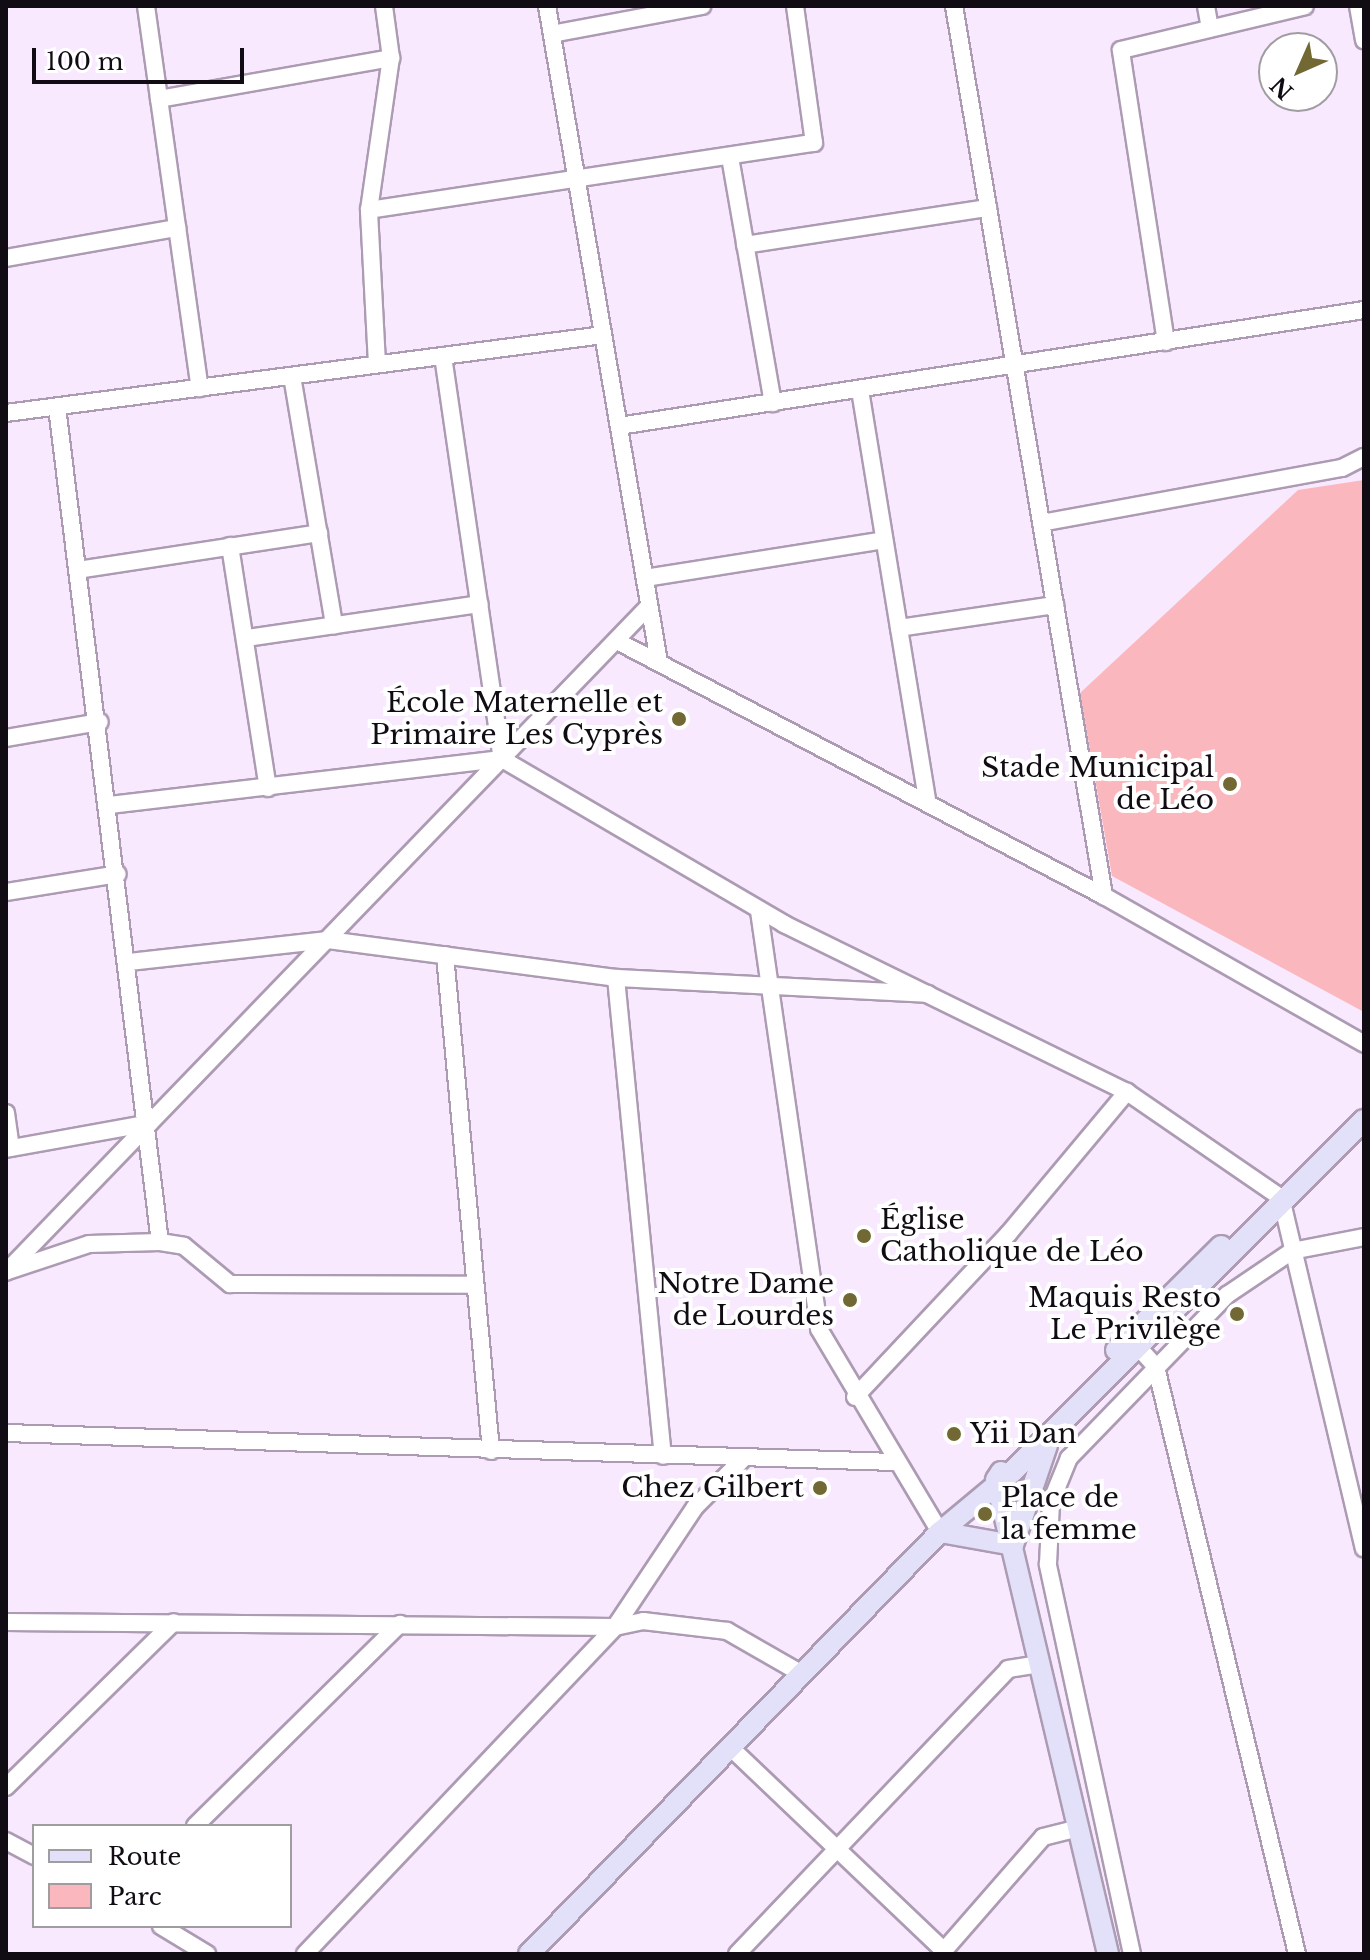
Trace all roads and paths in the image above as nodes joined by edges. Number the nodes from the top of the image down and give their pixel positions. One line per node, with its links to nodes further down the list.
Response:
1 (146, 6): 14 (street)
2 (384, 6): 13 (street)
3 (547, 6): 11 (street)
4 (702, 6): 11 (street)
5 (795, 6): 15 (street)
6 (954, 6): 17 (street)
7 (1206, 6): 10 (street)
8 (1305, 6): 10 (street)
9 (1358, 6): 12 (street)
10 (1210, 29): 24 (street)
11 (552, 34): 16 (street)
12 (1364, 40)
13 (391, 58): 14 (street); 18 (street)
14 (159, 99): 19 (street)
15 (730, 157): 16 (street); 20 (street)
16 (577, 183): 18 (street); 23 (street)
17 (988, 208): 20 (street); 27 (street)
18 (369, 210): 26 (street)
19 (177, 228): 21 (street); 29 (street)
20 (745, 245): 31 (street)
21 (6, 258)
22 (1364, 310): 24 (street)
23 (603, 335): 25 (street); 34 (street)
24 (1166, 342): 27 (street)
25 (443, 356): 26 (street); 42 (street)
26 (377, 364): 28 (street)
27 (1015, 367): 30 (street); 36 (street)
28 (292, 376): 29 (street); 37 (street)
29 (200, 388): 32 (street)
30 (860, 390): 31 (street); 38 (street)
31 (773, 403): 34 (street)
32 (57, 407): 33 (street); 40 (street)
33 (6, 413)
34 (619, 426): 41 (street)
35 (1364, 457): 36 (street)
36 (1041, 523): 43 (street)
37 (319, 533): 39 (street); 45 (street)
38 (884, 540): 41 (street); 46 (street)
39 (230, 546): 40 (street); 47 (street)
40 (78, 570): 50 (street)
41 (645, 578): 44 (street)
42 (480, 604): 45 (street); 52 (street)
43 (1055, 605): 46 (street); 58 (street)
44 (649, 606): 48 (street); 49 (street)
45 (334, 625): 47 (street)
46 (899, 628): 54 (street)
47 (247, 638): 53 (street)
48 (617, 641): 49 (street); 52 (street)
49 (659, 662): 54 (street)
50 (100, 722): 51 (street); 55 (street)
51 (6, 738)
52 (502, 759): 53 (street); 59 (street); 60 (street)
53 (268, 788): 55 (street)
54 (927, 801): 58 (street)
55 (109, 805): 56 (street)
56 (118, 874): 57 (street); 62 (street)
57 (6, 892)
58 (1104, 896): 66 (street)
59 (759, 911): 64 (street); 65 (street)
60 (328, 940): 61 (street); 62 (street); 70 (street)
61 (445, 955): 63 (street); 77 (street)
62 (129, 962): 70 (street)
63 (616, 978): 64 (street); 84 (street)
64 (768, 989): 65 (street); 80 (street)
65 (938, 995): 67 (street)
66 (1364, 1044)
67 (1127, 1092): 72 (street); 80 (street)
68 (6, 1113): 71 (street)
69 (1364, 1120): 72 (main road)
70 (150, 1123): 71 (street); 74 (street); 76 (street)
71 (8, 1149)
72 (1278, 1201): 75 (street); 78 (main road)
73 (1364, 1237): 75 (street)
74 (160, 1242): 76 (street); 77 (street)
75 (1292, 1251): 79 (street); 90 (street)
76 (6, 1272)
77 (475, 1285): 83 (street)
78 (1134, 1342): 79 (street); 81 (main road); 87 (main road)
79 (1156, 1367): 111 (street); 112 (street)
80 (855, 1397): 86 (street)
81 (1062, 1422): 87 (main road); 89 (main road)
82 (6, 1433): 83 (street)
83 (491, 1451): 84 (street)
84 (663, 1456): 85 (street)
85 (744, 1458): 86 (street); 94 (street)
86 (895, 1462): 88 (street)
87 (996, 1480): 88 (main road); 89 (main road)
88 (940, 1532): 89 (main road); 96 (main road)
89 (1013, 1545): 95 (main road)
90 (1364, 1548)
91 (6, 1622): 92 (street)
92 (174, 1622): 93 (street); 98 (street)
93 (400, 1624): 94 (street); 99 (street)
94 (615, 1627): 96 (street); 107 (street)
95 (1040, 1664): 100 (main road); 102 (street)
96 (802, 1674): 97 (main road)
97 (730, 1747): 102 (street); 108 (main road)
98 (6, 1787)
99 (197, 1824)
100 (1080, 1828): 105 (street); 110 (main road)
101 (6, 1841): 103 (street)
102 (836, 1849): 105 (street); 109 (street)
103 (32, 1855)
104 (164, 1928): 106 (street)
105 (942, 1952)
106 (207, 1954)
107 (305, 1954)
108 (529, 1954)
109 (737, 1954)
110 (1108, 1954)
111 (1132, 1954)
112 (1297, 1954)

